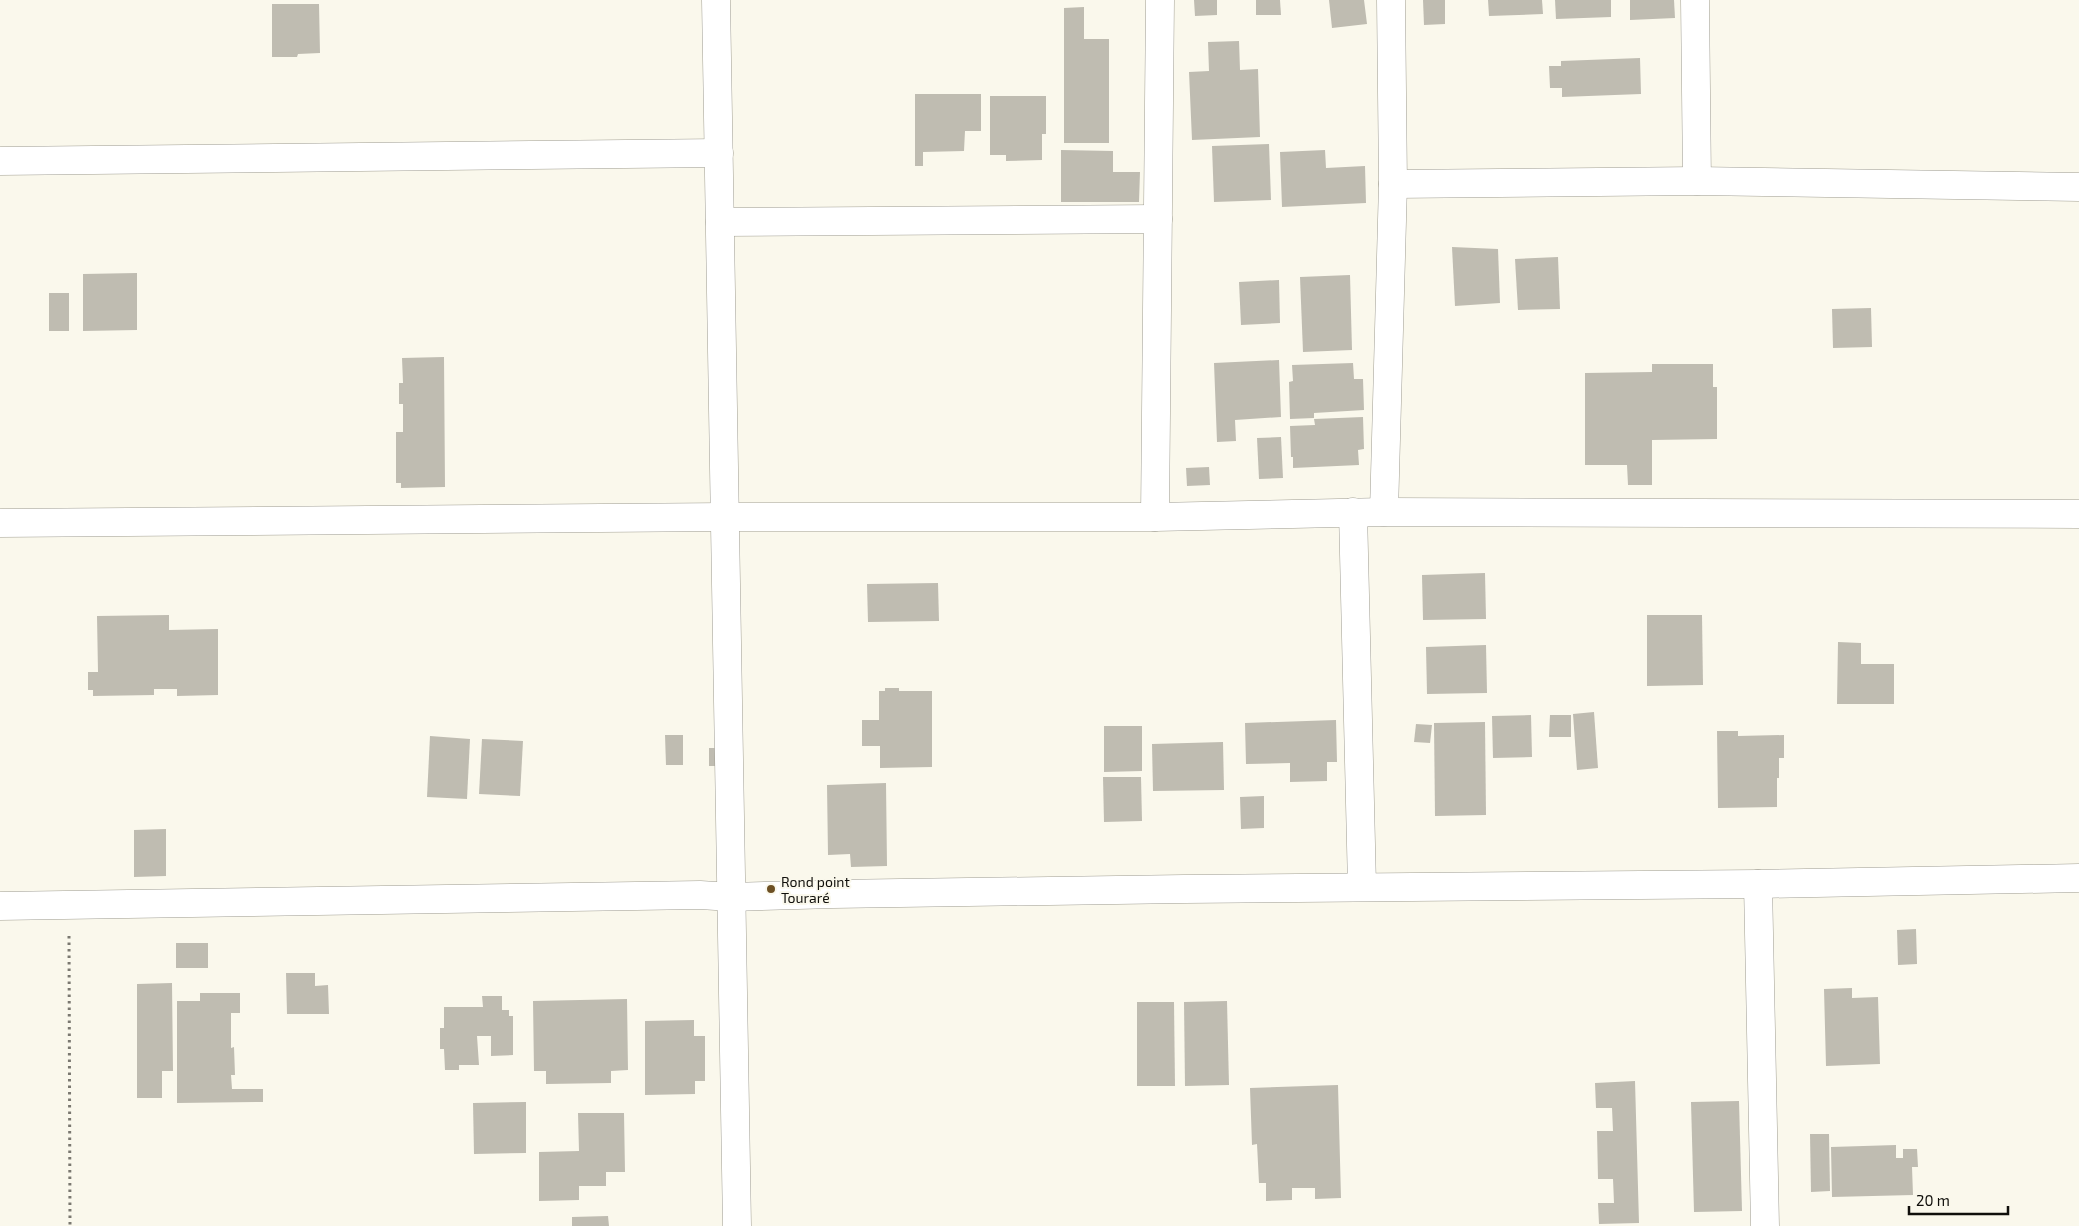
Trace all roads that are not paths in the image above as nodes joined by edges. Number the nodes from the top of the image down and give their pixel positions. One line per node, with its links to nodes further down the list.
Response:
1 (716, 0): 5 (street)
2 (1160, 0): 10 (street)
3 (1391, 0): 8 (street)
4 (1695, 0): 7 (street)
5 (719, 153): 6 (street); 11 (street)
6 (0, 162)
7 (1697, 181): 8 (street); 9 (street)
8 (1393, 184): 13 (street)
9 (2079, 187)
10 (1158, 219): 11 (street); 16 (street)
11 (720, 222): 15 (street)
12 (1353, 512): 13 (street); 16 (street); 20 (street)
13 (1384, 512): 14 (street)
14 (2079, 514)
15 (725, 517): 16 (street); 17 (street); 21 (street)
16 (1155, 517)
17 (0, 523)
18 (2079, 878): 19 (street)
19 (1758, 884): 20 (street); 24 (street)
20 (1362, 886): 21 (street)
21 (732, 897): 22 (street); 23 (street)
22 (0, 906)
23 (737, 1226)
24 (1765, 1226)

